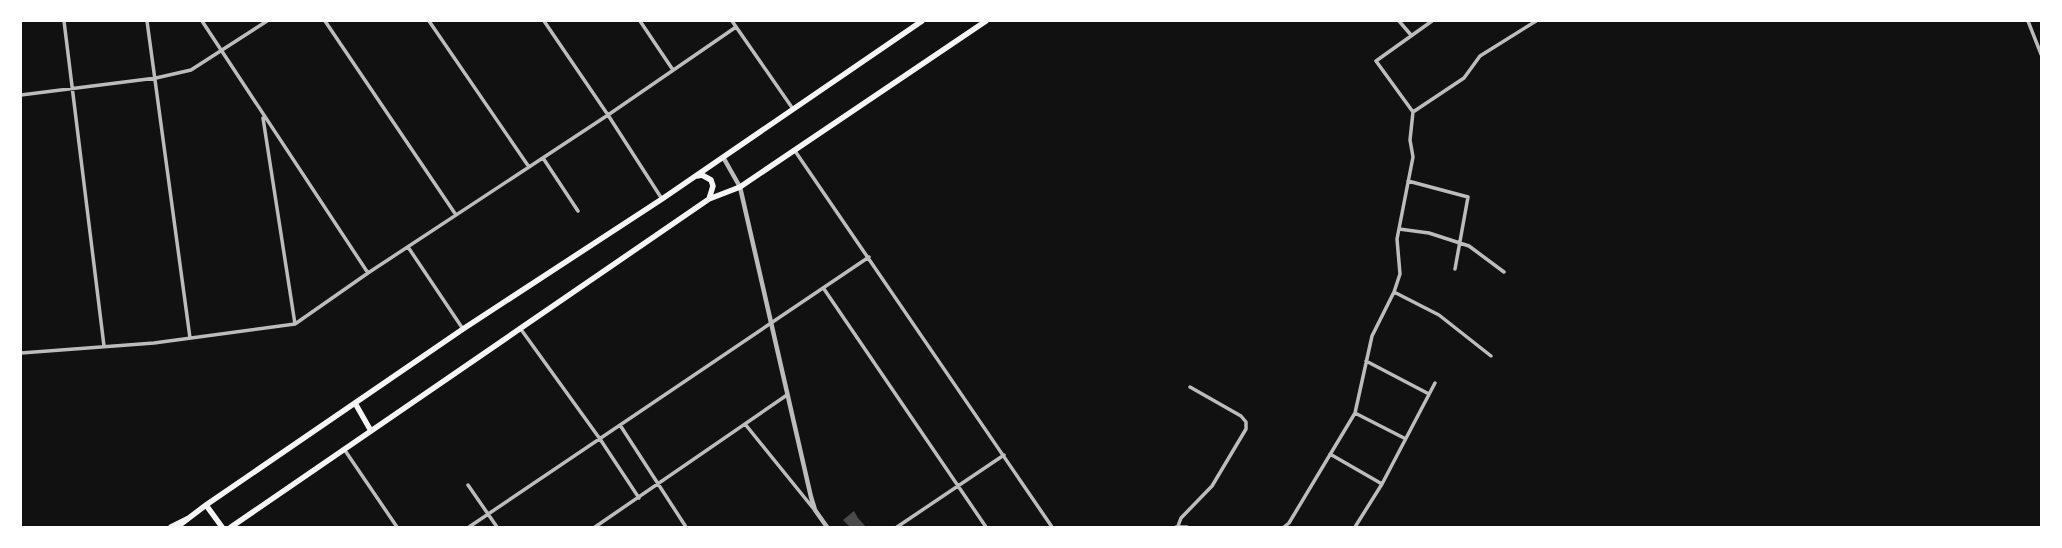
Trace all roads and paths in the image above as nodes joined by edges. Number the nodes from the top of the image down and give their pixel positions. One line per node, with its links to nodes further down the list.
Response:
1 (64, 21): 22 (street)
2 (147, 21): 21 (street)
3 (202, 21): 18 (street)
4 (267, 21): 18 (street)
5 (325, 21): 38 (street)
6 (429, 21): 31 (street)
7 (544, 21): 27 (street)
8 (640, 21): 20 (street)
9 (732, 21): 16 (street)
10 (922, 21): 24 (main road)
11 (986, 21): 28 (main road)
12 (1399, 21): 17 (street)
13 (1432, 21): 17 (street)
14 (1536, 21): 25 (street)
15 (2028, 21): 19 (street)
16 (736, 27): 20 (street); 24 (street)
17 (1411, 35): 25 (street)
18 (222, 51): 21 (street); 26 (street)
19 (2041, 54)
20 (673, 70): 27 (street)
21 (156, 78): 22 (street); 52 (street)
22 (72, 89): 23 (street); 53 (street)
23 (21, 95)
24 (793, 109): 29 (main road)
25 (1413, 112): 33 (street)
26 (263, 115): 45 (street); 48 (street)
27 (608, 115): 30 (street); 35 (street)
28 (795, 151): 34 (main road); 42 (street)
29 (723, 157): 32 (main road); 34 (street)
30 (543, 158): 31 (street); 37 (street)
31 (529, 167): 38 (street)
32 (694, 177): 35 (main road); 36 (main road)
33 (1408, 182): 39 (street); 40 (street)
34 (740, 187): 36 (main road); 49 (street)
35 (662, 199): 51 (main road)
36 (709, 199): 50 (main road)
37 (578, 211)
38 (456, 215): 41 (street)
39 (1399, 229): 40 (street); 47 (street)
40 (1459, 243): 43 (street); 44 (street)
41 (408, 247): 45 (street); 51 (street)
42 (869, 257): 46 (street); 70 (street)
43 (1455, 269)
44 (1504, 272)
45 (368, 273): 48 (street)
46 (824, 289): 49 (street); 74 (street)
47 (1394, 292): 55 (street); 56 (street)
48 (294, 324): 52 (street)
49 (772, 324): 60 (street); 64 (street)
50 (520, 328): 65 (main road); 67 (street)
51 (463, 329): 61 (main road)
52 (190, 338): 53 (street)
53 (104, 346): 54 (street)
54 (21, 353)
55 (1491, 356)
56 (1366, 361): 59 (street); 62 (street)
57 (1435, 383): 59 (street)
58 (1190, 387): 94 (street)
59 (1429, 394): 66 (street)
60 (787, 395): 63 (street); 77 (street)
61 (355, 403): 65 (main road); 76 (main road)
62 (1355, 412): 66 (street); 69 (street)
63 (745, 424): 71 (street); 77 (street)
64 (620, 425): 67 (street); 71 (street)
65 (371, 431): 68 (main road)
66 (1404, 438): 72 (street)
67 (600, 439): 75 (street); 78 (street)
68 (344, 449): 84 (main road); 85 (street)
69 (1330, 454): 72 (street); 80 (street)
70 (1004, 455): 74 (street); 93 (street)
71 (658, 483): 75 (street); 89 (street)
72 (1382, 484): 97 (street)
73 (468, 485): 78 (street)
74 (957, 486): 91 (street); 92 (street)
75 (639, 498): 88 (street)
76 (206, 505): 79 (main road); 83 (main road)
77 (815, 510): 90 (street)
78 (488, 514): 86 (street); 87 (street)
79 (187, 519): 81 (main road); 82 (main road)
80 (1289, 525): 96 (street)
81 (171, 527)
82 (177, 527)
83 (222, 527)
84 (231, 527)
85 (397, 527)
86 (469, 527)
87 (497, 527)
88 (595, 527)
89 (686, 527)
90 (827, 527)
91 (897, 527)
92 (986, 527)
93 (1052, 527)
94 (1177, 527): 95 (street)
95 (1187, 527)
96 (1284, 527)
97 (1355, 527)

